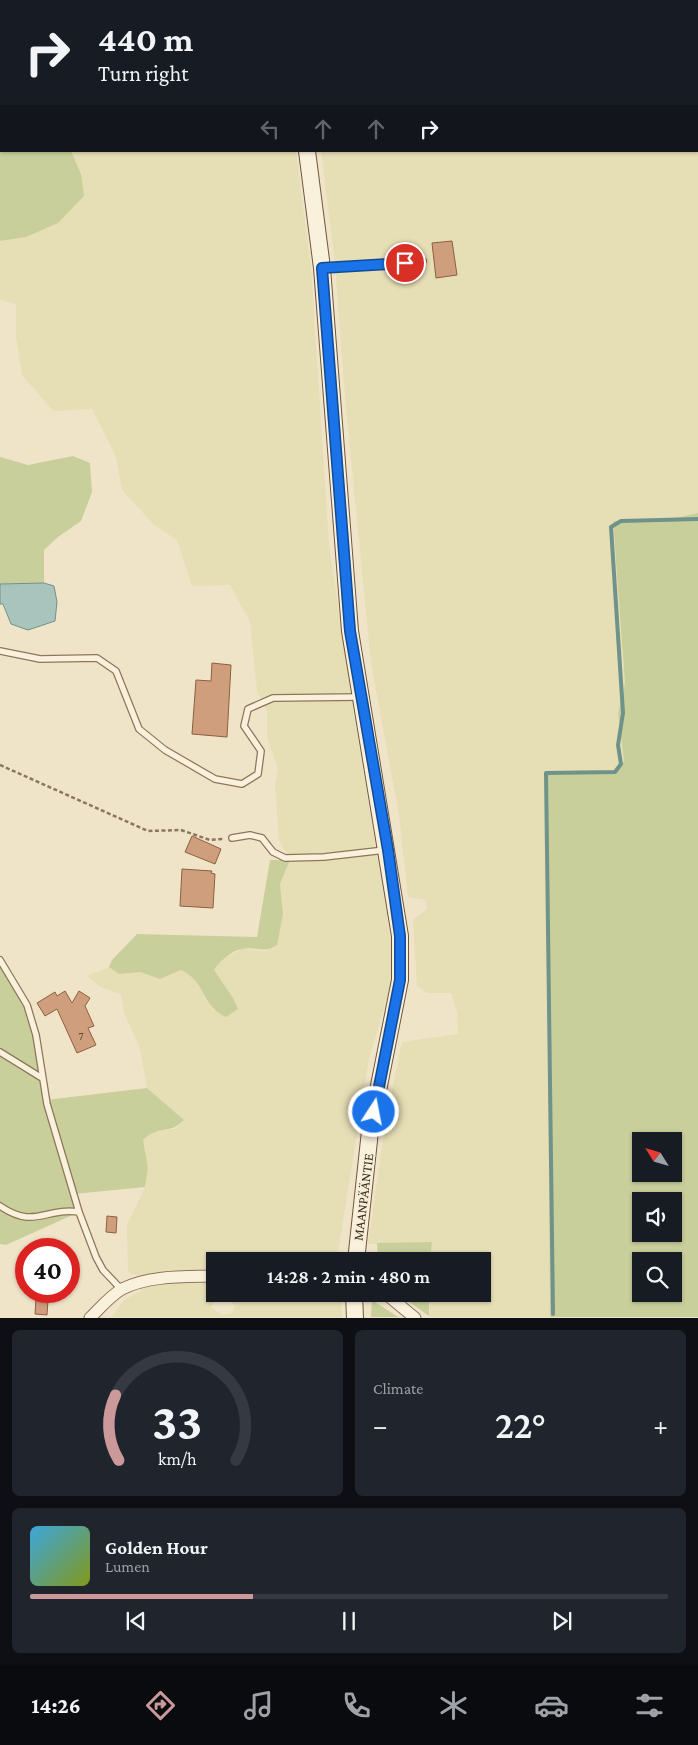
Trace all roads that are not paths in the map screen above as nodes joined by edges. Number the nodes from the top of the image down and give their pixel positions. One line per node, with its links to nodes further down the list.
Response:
1 (307, 152): 3 (street, MAANPÄÄNTIE)
2 (423, 261): 3 (lane)
3 (322, 268): 5 (street, MAANPÄÄNTIE)
4 (0, 651): 5 (lane)
5 (362, 697): 7 (street, MAANPÄÄNTIE)
6 (232, 838): 7 (lane)
7 (388, 850): 13 (street, MAANPÄÄNTIE)
8 (0, 960): 10 (lane)
9 (0, 1052): 10 (lane)
10 (42, 1078): 12 (lane)
11 (0, 1206): 12 (lane)
12 (79, 1212): 15 (lane)
13 (357, 1252)
14 (206, 1277): 15 (street)
15 (122, 1290): 18 (street)
16 (354, 1302): 19 (street)
17 (396, 1302): 20 (street)
18 (90, 1318)
19 (355, 1318)
20 (415, 1318)

